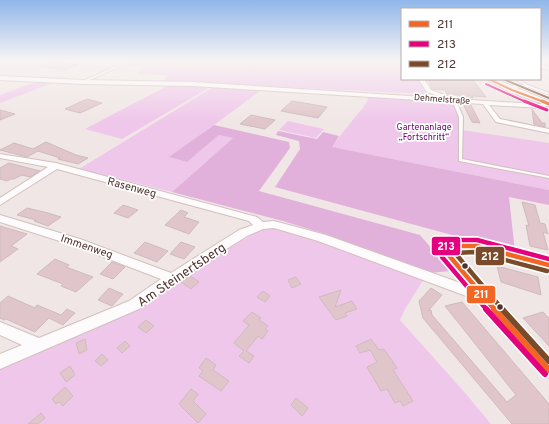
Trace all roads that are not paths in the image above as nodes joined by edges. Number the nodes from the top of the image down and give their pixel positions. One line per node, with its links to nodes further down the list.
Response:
1 (57, 81): 6 (street, Dehmelstraße)
2 (85, 81): 6 (lane)
3 (422, 81): 10 (street)
4 (493, 81): 8 (main road)
5 (519, 81): 7 (lane)
6 (82, 82): 10 (street, Dehmelstraße)
7 (528, 86): 8 (lane); 9 (lane)
8 (505, 87): 12 (main road)
9 (549, 94)
10 (456, 100): 11 (street, Dehmelstraße); 16 (lane)
11 (484, 102): 12 (street, Dehmelstraße); 13 (street)
12 (548, 103)
13 (549, 131)
14 (0, 156): 15 (street, Rasenweg)
15 (56, 166): 17 (street); 19 (street, Rasenweg)
16 (549, 177)
17 (0, 202)
18 (0, 218): 21 (street, Immenweg)
19 (261, 226): 21 (street, Am Steinertsberg); 22 (street, Am Steinertsberg)
20 (549, 265): 22 (street)
21 (172, 278): 24 (street, Am Steinertsberg)
22 (482, 296): 26 (street)
23 (0, 328): 24 (street)
24 (40, 346): 25 (street, Am Steinertsberg)
25 (0, 362)
26 (549, 370)

